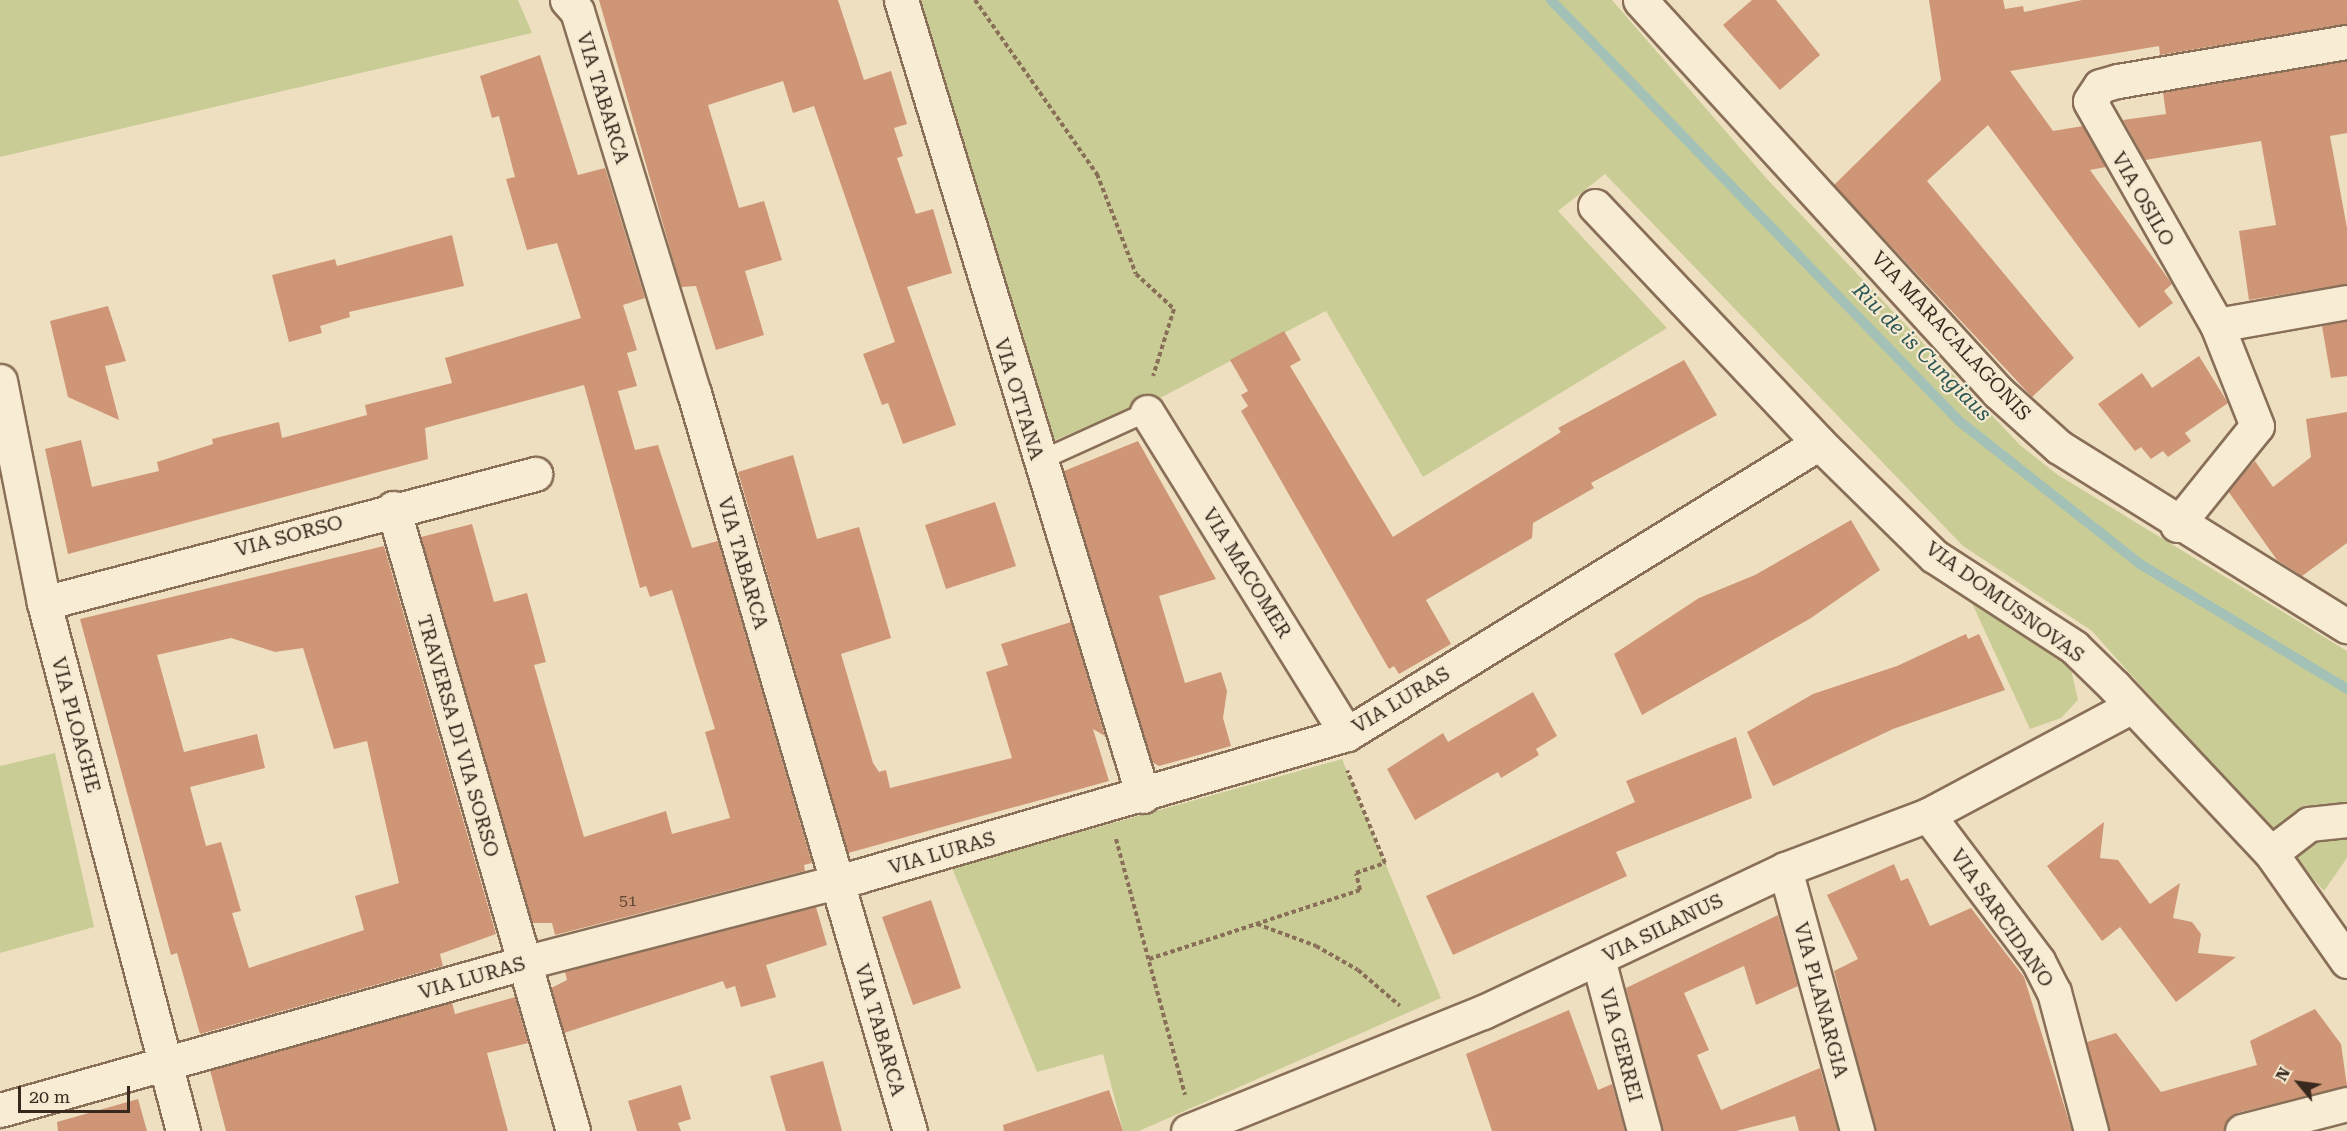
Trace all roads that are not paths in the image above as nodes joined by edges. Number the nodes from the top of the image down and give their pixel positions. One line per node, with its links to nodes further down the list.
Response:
1 (567, 0): 24 (street, VIA TABARCA)
2 (901, 0): 11 (street, VIA OTTANA)
3 (1640, 0): 14 (street, VIA MARACALAGONIS)
4 (2347, 42): 7 (street, VIA OSILO)
5 (1595, 206): 10 (street, VIA DOMUSNOVAS)
6 (2347, 302): 7 (street)
7 (2217, 325): 14 (street, VIA OSILO)
8 (0, 381): 15 (street, VIA PLOAGHE)
9 (1147, 412): 11 (lane); 18 (street, VIA MACOMER)
10 (1819, 443): 17 (street, VIA DOMUSNOVAS); 18 (street, VIA LURAS)
11 (1037, 462): 19 (street, VIA OTTANA)
12 (535, 474): 13 (street, VIA SORSO)
13 (393, 508): 15 (street, VIA SORSO); 27 (street, TRAVERSA DI VIA SORSO)
14 (2177, 525): 16 (street, VIA MARACALAGONIS)
15 (44, 603): 28 (street, VIA PLOAGHE)
16 (2347, 626)
17 (2130, 707): 20 (street, VIA SILANUS); 22 (street, VIA DOMUSNOVAS)
18 (1339, 736): 19 (street, VIA LURAS)
19 (1143, 796): 24 (street, VIA LURAS)
20 (1928, 815): 23 (street, VIA SILANUS); 38 (street, VIA SARCIDANO)
21 (2347, 820): 22 (street)
22 (2271, 853): 26 (street, VIA DOMUSNOVAS)
23 (1785, 869): 25 (street, VIA SILANUS); 37 (street, VIA PLANARGIA)
24 (836, 883): 27 (street, VIA LURAS); 35 (street, VIA TABARCA)
25 (1598, 959): 31 (street, VIA SILANUS); 36 (street, VIA GERREI)
26 (2347, 961)
27 (523, 963): 28 (street, VIA LURAS); 34 (street, TRAVERSA DI VIA SORSO)
28 (165, 1065): 30 (street, VIA LURAS); 33 (street, VIA PLOAGHE)
29 (2347, 1104): 39 (street)
30 (0, 1110)
31 (1245, 1121): 32 (street, VIA SILANUS)
32 (1191, 1130)
33 (183, 1131)
34 (573, 1131)
35 (910, 1131)
36 (1644, 1131)
37 (1857, 1131)
38 (2091, 1131)
39 (2242, 1131)

